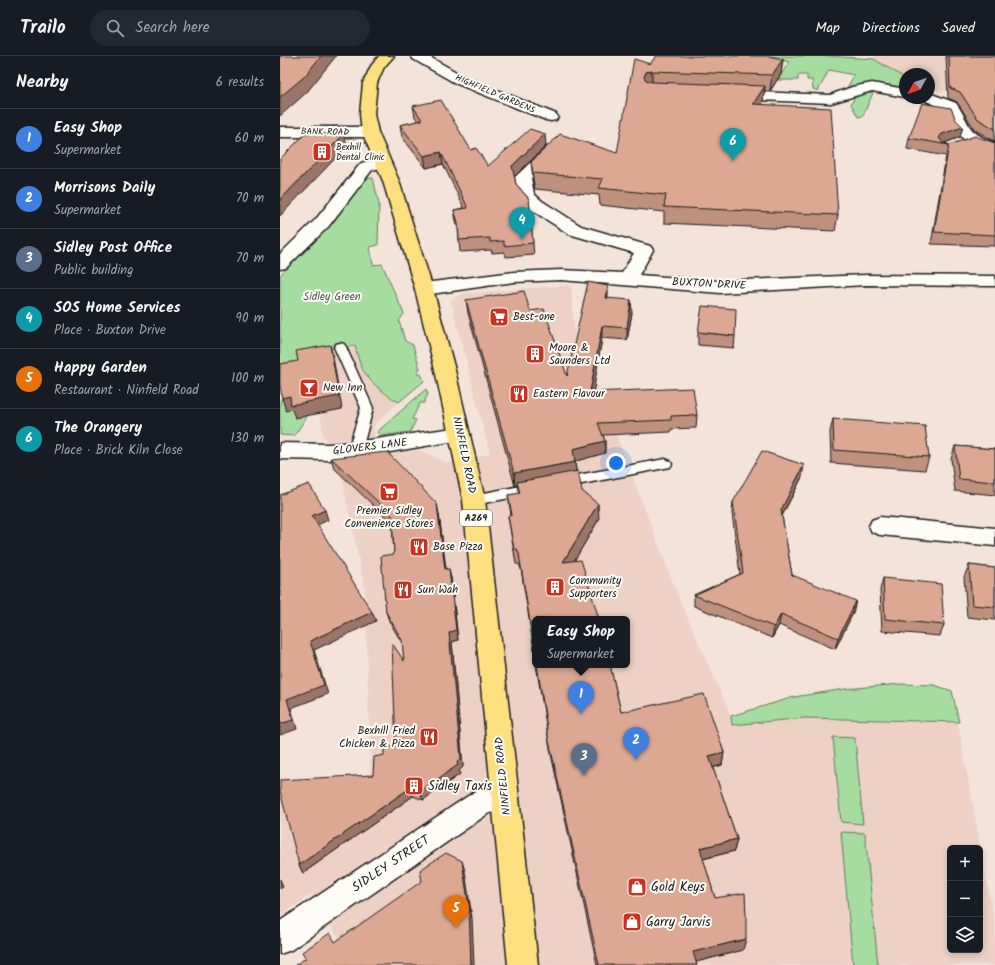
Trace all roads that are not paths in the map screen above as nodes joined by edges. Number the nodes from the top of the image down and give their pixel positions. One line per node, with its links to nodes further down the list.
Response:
1 (387, 56): 8 (main road, NINFIELD ROAD / A269)
2 (418, 56): 6 (street, HIGHFIELD GARDENS)
3 (899, 92): 4 (street)
4 (721, 95)
5 (935, 99): 9 (street)
6 (551, 118)
7 (280, 132): 8 (street, BANK ROAD)
8 (370, 132): 11 (main road, NINFIELD ROAD / A269)
9 (995, 149)
10 (552, 150): 13 (street)
11 (383, 162): 12 (street); 15 (main road, NINFIELD ROAD / A269)
12 (280, 264)
13 (628, 278): 14 (street, BUXTON DRIVE); 15 (street, BUXTON DRIVE)
14 (995, 281)
15 (424, 289): 17 (main road, NINFIELD ROAD / A269)
16 (340, 347): 18 (lane)
17 (460, 434): 18 (street, GLOVERS LANE); 21 (main road, NINFIELD ROAD / A269)
18 (355, 450): 19 (street, GLOVERS LANE)
19 (280, 451)
20 (665, 464): 21 (lane)
21 (474, 500): 24 (main road, NINFIELD ROAD / A269)
22 (880, 526): 23 (street)
23 (995, 537)
24 (505, 798): 25 (street, SIDLEY STREET); 26 (main road, NINFIELD ROAD / A269)
25 (280, 939)
26 (523, 965)

